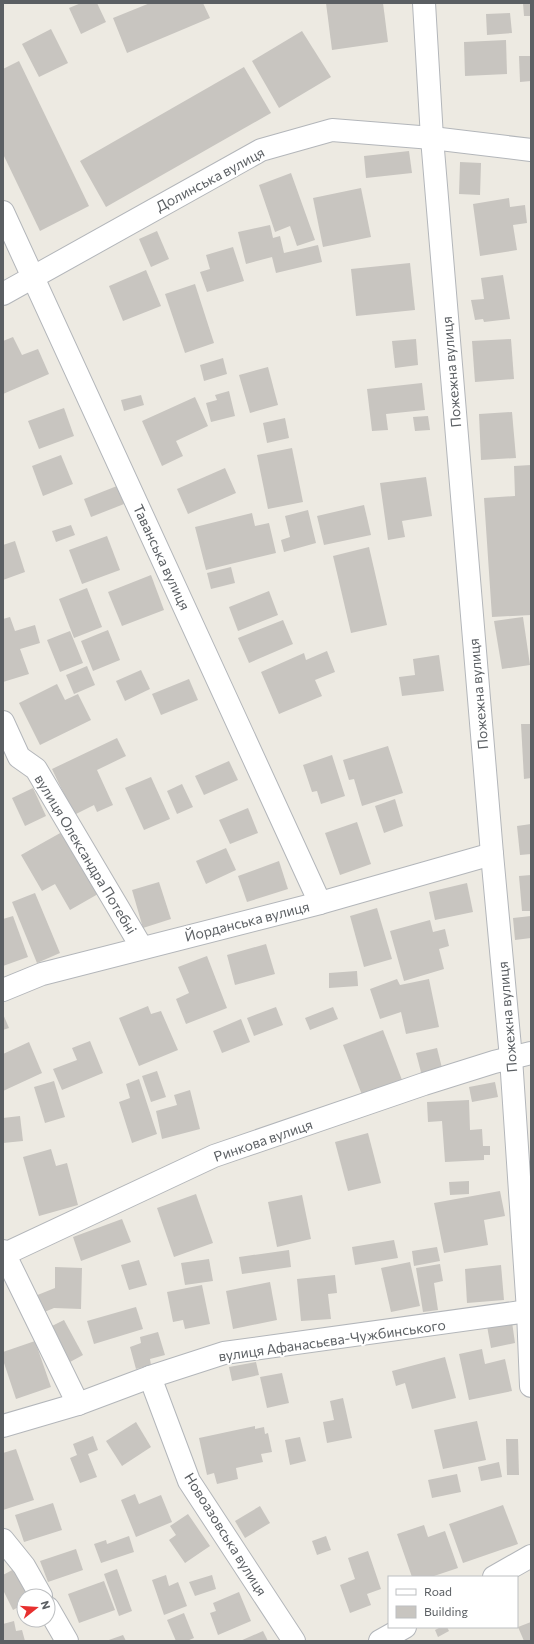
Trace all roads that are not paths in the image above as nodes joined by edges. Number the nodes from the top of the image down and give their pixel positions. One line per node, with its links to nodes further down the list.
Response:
1 (424, 3): 2 (street, Пожежна вулиця)
2 (432, 138): 3 (street, Долинська вулиця); 5 (street, Долинська вулиця); 9 (street, Пожежна вулиця)
3 (531, 150)
4 (3, 212): 5 (street, Таванська вулиця)
5 (33, 277): 6 (street, Долинська вулиця); 10 (street, Таванська вулиця)
6 (3, 294)
7 (3, 722): 8 (street, вулиця Олександра Потебні)
8 (11, 761): 11 (street, вулиця Олександра Потебні)
9 (492, 854): 10 (street, Йорданська вулиця); 13 (street, Пожежна вулиця)
10 (320, 903): 11 (street, Йорданська вулиця)
11 (142, 948): 12 (street, Йорданська вулиця)
12 (3, 990)
13 (521, 1055): 14 (street, Ринкова вулиця); 15 (street, Пожежна вулиця)
14 (4, 1252): 18 (street)
15 (528, 1311): 16 (street, вулиця Афанасьєва-Чужбинського); 17 (street, Пожежна вулиця)
16 (150, 1377): 18 (street, вулиця Афанасьєва-Чужбинського); 27 (street, Новоазовська вулиця)
17 (531, 1386)
18 (78, 1404): 19 (street, вулиця Афанасьєва-Чужбинського)
19 (3, 1426)
20 (3, 1540): 23 (street)
21 (531, 1556): 22 (street)
22 (496, 1576)
23 (36, 1588)
24 (56, 1622): 26 (street)
25 (403, 1628): 28 (street)
26 (67, 1641)
27 (294, 1641)
28 (380, 1641)

